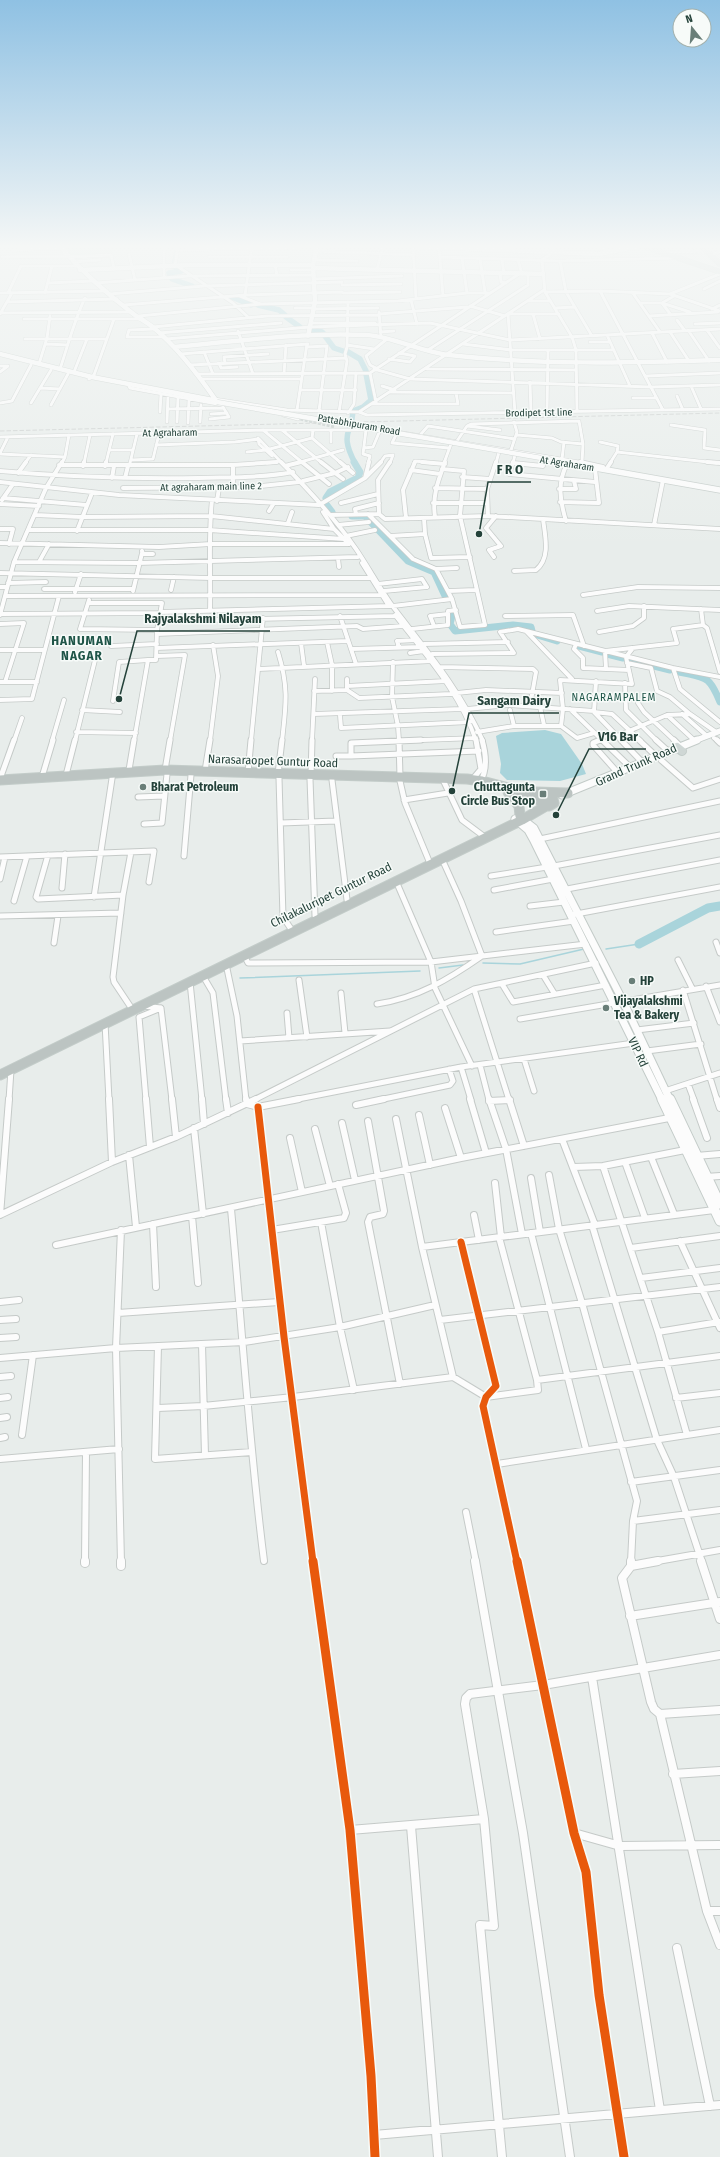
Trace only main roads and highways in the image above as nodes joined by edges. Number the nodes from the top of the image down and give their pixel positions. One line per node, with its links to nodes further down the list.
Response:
1 (166, 772): 2 (highway, Narasaraopet Guntur Road); 2 (highway, Narasaraopet Guntur Road); 3 (highway, Narasaraopet Guntur Road); 3 (highway, Narasaraopet Guntur Road)
2 (113, 774): 5 (highway, Narasaraopet Guntur Road); 8 (highway, Narasaraopet Guntur Road)
3 (279, 776): 4 (highway, Narasaraopet Guntur Road)
4 (310, 777): 6 (highway, Narasaraopet Guntur Road); 6 (highway, Narasaraopet Guntur Road)
5 (0, 779)
6 (400, 779): 7 (highway, Narasaraopet Guntur Road); 7 (highway, Narasaraopet Guntur Road)
7 (476, 782): 9 (highway, Narasaraopet Guntur Road); 10 (highway, Narasaraopet Guntur Road)
8 (0, 784)
9 (508, 792): 12 (highway, Narasaraopet Guntur Road); 13 (highway)
10 (522, 792): 11 (highway); 12 (highway, Narasaraopet Guntur Road)
11 (568, 793)
12 (546, 801): 13 (highway, Chilakaluripet Guntur Road)
13 (519, 819): 14 (highway, Chilakaluripet Guntur Road)
14 (484, 836): 15 (highway, Chilakaluripet Guntur Road); 15 (highway, Chilakaluripet Guntur Road)
15 (291, 930): 16 (highway, Chilakaluripet Guntur Road); 17 (highway, Chilakaluripet Guntur Road)
16 (0, 1069)
17 (0, 1075)

